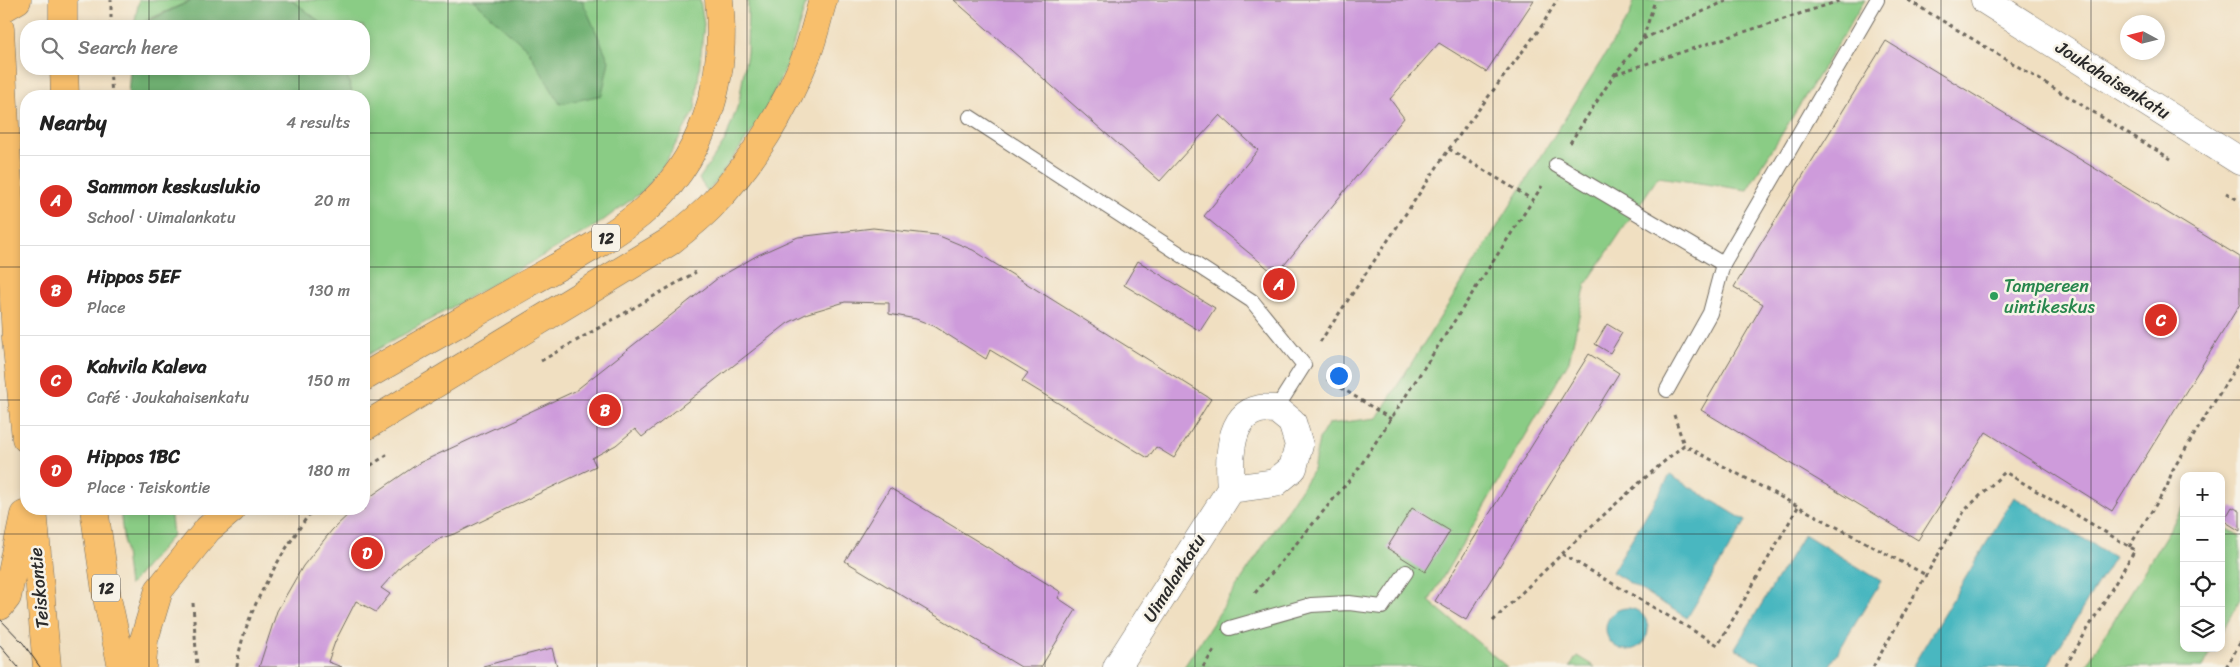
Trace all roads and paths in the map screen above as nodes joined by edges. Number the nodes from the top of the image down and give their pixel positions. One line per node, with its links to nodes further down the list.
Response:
1 (17, 0): 13 (highway)
2 (63, 0): 14 (highway)
3 (111, 0): 15 (path)
4 (719, 0): 36 (highway, 12)
5 (823, 0): 41 (highway)
6 (1557, 0): 24 (path)
7 (1655, 0): 17 (path)
8 (1728, 0): 17 (path)
9 (1842, 0): 18 (path)
10 (1877, 0): 31 (lane)
11 (1908, 0): 25 (path)
12 (1985, 0): 26 (street, Joukahaisenkatu)
13 (0, 10)
14 (63, 20)
15 (111, 20)
16 (0, 29): 37 (highway)
17 (1643, 39): 18 (path)
18 (1614, 74): 27 (path)
19 (64, 75): 21 (highway)
20 (110, 75): 22 (path)
21 (65, 90)
22 (111, 90)
23 (970, 117): 35 (lane)
24 (1448, 149): 29 (path); 35 (path)
25 (2172, 160)
26 (2240, 161)
27 (1556, 165): 29 (path); 31 (lane)
28 (2223, 191): 30 (path)
29 (1534, 200): 40 (path)
30 (2240, 201)
31 (1723, 264): 38 (lane)
32 (696, 272): 34 (path)
33 (2240, 360): 52 (path)
34 (540, 362)
35 (1304, 365): 39 (lane); 40 (path)
36 (370, 374)
37 (20, 378)
38 (1667, 390): 42 (path)
39 (1276, 408): 45 (street); 45 (street)
40 (1391, 419): 59 (path)
41 (370, 423)
42 (1684, 445): 46 (path); 53 (path)
43 (389, 454): 44 (path)
44 (370, 466)
45 (1231, 488): 66 (street, Uimalankatu)
46 (1798, 508): 53 (path); 55 (path)
47 (24, 515): 57 (highway)
48 (34, 515): 61 (highway, Teiskontie)
49 (95, 515): 62 (highway, 12)
50 (225, 515): 63 (highway)
51 (309, 515): 65 (path)
52 (2129, 547): 55 (path); 69 (path)
53 (1562, 554): 58 (path)
54 (1406, 572): 59 (lane)
55 (1926, 575): 68 (path)
56 (192, 593): 64 (path)
57 (0, 606)
58 (1493, 620)
59 (1230, 628): 67 (path)
60 (2240, 643): 70 (path)
61 (47, 667)
62 (122, 667)
63 (142, 667)
64 (197, 667)
65 (236, 667)
66 (1117, 667)
67 (1203, 667)
68 (1873, 667)
69 (2064, 667)
70 (2226, 667)

